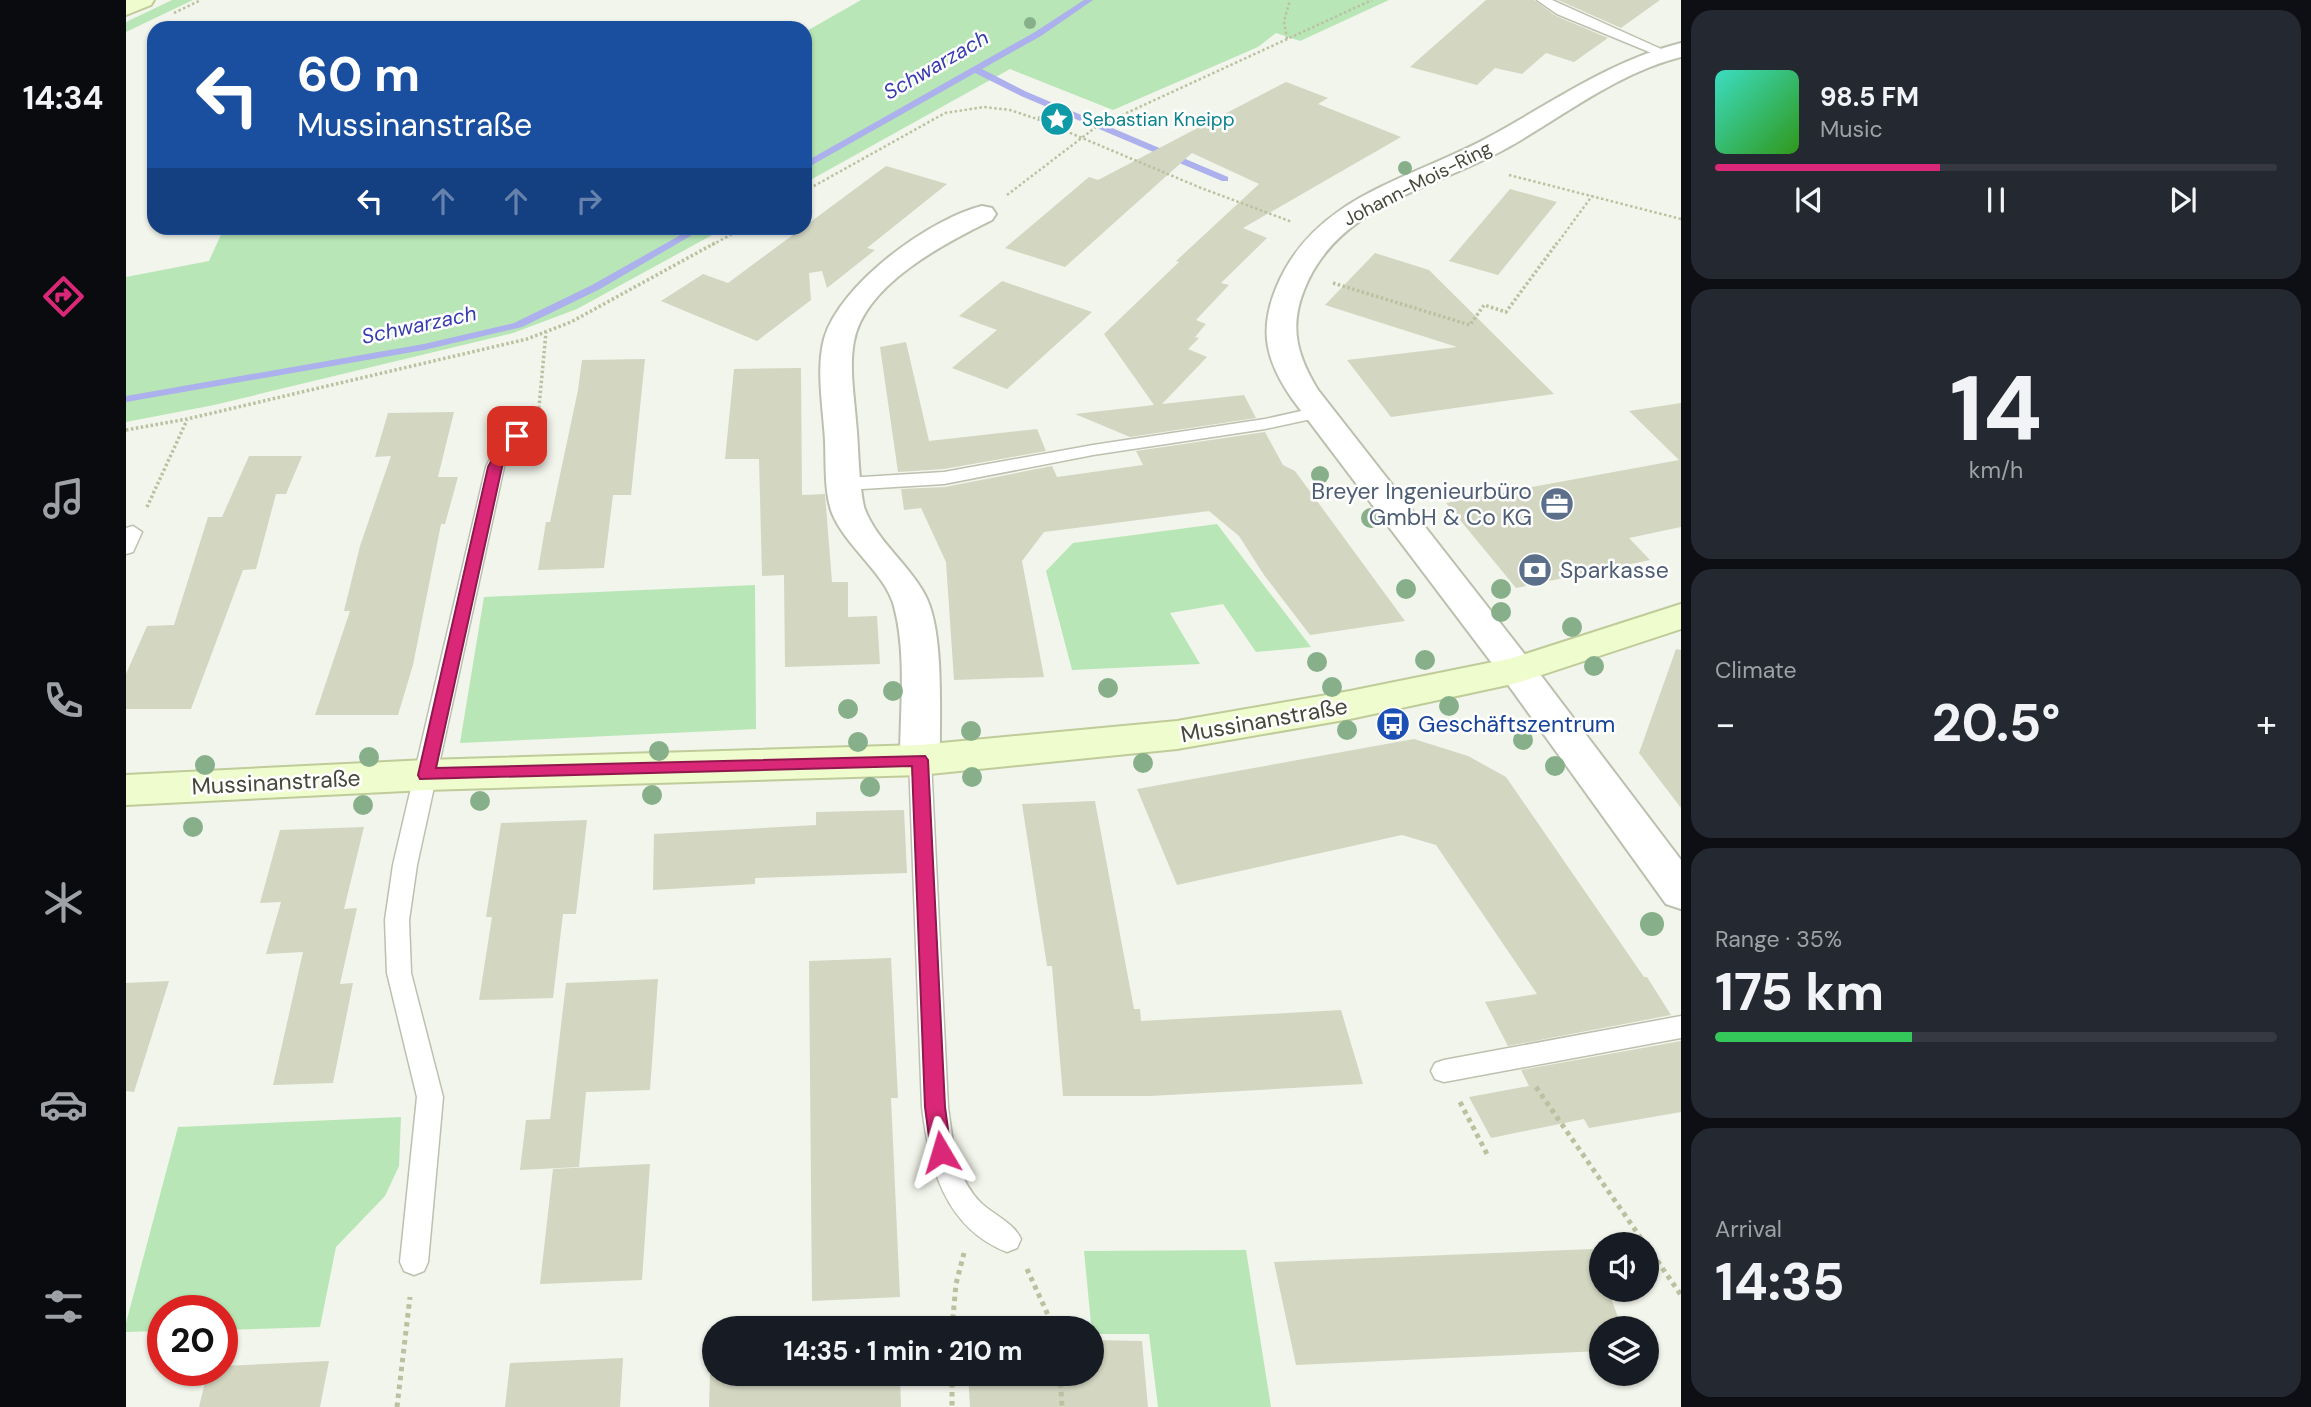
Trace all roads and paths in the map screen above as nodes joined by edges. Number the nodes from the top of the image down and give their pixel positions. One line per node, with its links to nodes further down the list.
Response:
1 (143, 0): 5 (street)
2 (1290, 0): 6 (path)
3 (1372, 0): 6 (path)
4 (1544, 0): 7 (lane)
5 (126, 8)
6 (1287, 39): 10 (path)
7 (1672, 51): 11 (street, Johann-Mois-Ring)
8 (1050, 112): 9 (path)
9 (1037, 118): 10 (path); 12 (path)
10 (1084, 136): 14 (path); 16 (path)
11 (1461, 162): 13 (path); 16 (street, Johann-Mois-Ring)
12 (812, 187)
13 (1592, 196): 15 (path); 18 (path)
14 (982, 214): 24 (street)
15 (1681, 219)
16 (1326, 233): 18 (street, Johann-Mois-Ring)
17 (731, 235): 19 (path)
18 (1297, 272): 20 (street, Johann-Mois-Ring)
19 (546, 332): 21 (path); 23 (path)
20 (1319, 412): 24 (lane); 27 (street, Johann-Mois-Ring)
21 (187, 419): 22 (path); 25 (path)
22 (126, 430)
23 (517, 436): 29 (lane)
24 (846, 484): 28 (street)
25 (130, 540)
26 (1681, 616): 27 (street, Mussinanstraße)
27 (1517, 670): 28 (street, Mussinanstraße); 31 (street, Johann-Mois-Ring)
28 (920, 760): 29 (street, Mussinanstraße); 36 (lane)
29 (426, 775): 30 (street, Mussinanstraße); 39 (lane)
30 (126, 790)
31 (1681, 892)
32 (1681, 1027): 33 (lane)
33 (1516, 1058): 34 (lane); 37 (path)
34 (1444, 1071): 35 (path)
35 (1488, 1156)
36 (980, 1222): 38 (lane); 42 (path)
37 (1637, 1232)
38 (1007, 1239): 43 (path)
39 (414, 1262): 46 (path)
40 (1659, 1264): 41 (path)
41 (1681, 1295)
42 (953, 1316)
43 (1049, 1316)
44 (952, 1386): 47 (path)
45 (1061, 1386): 48 (path)
46 (397, 1407)
47 (952, 1407)
48 (1062, 1407)

